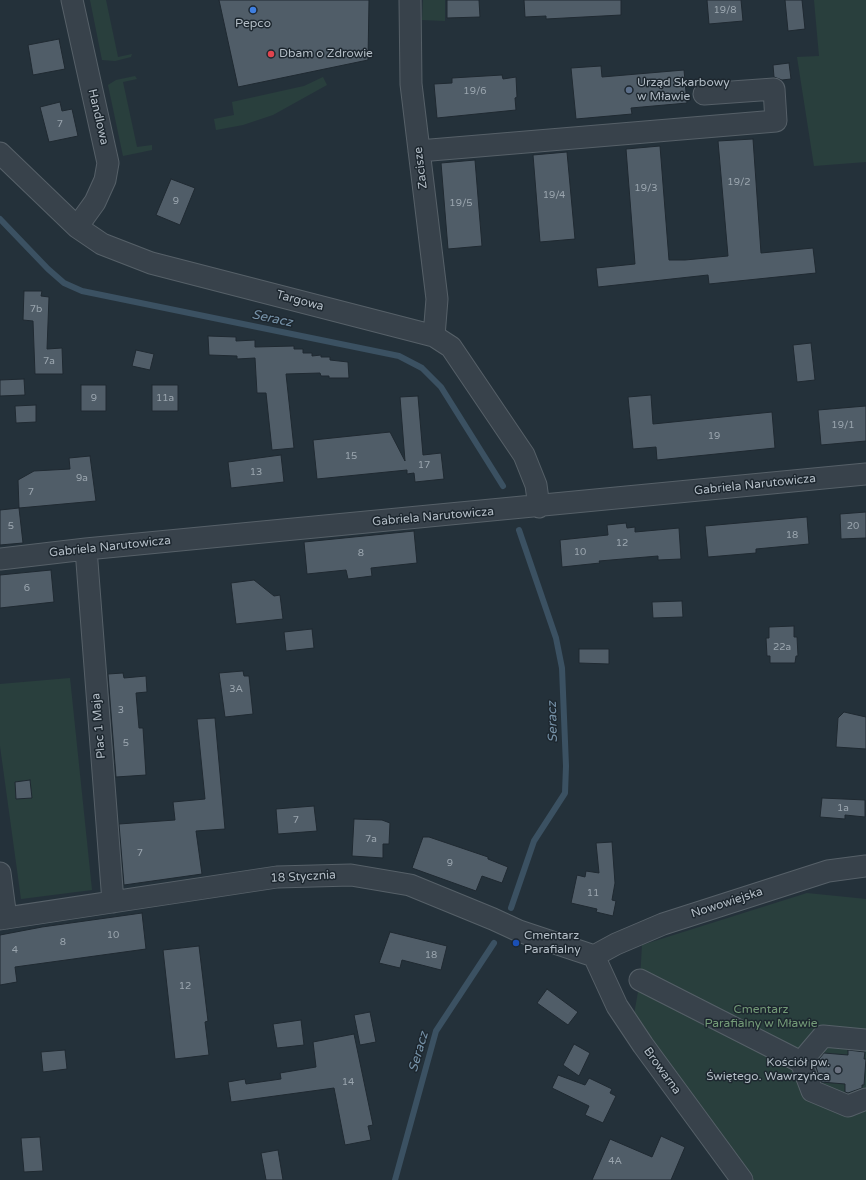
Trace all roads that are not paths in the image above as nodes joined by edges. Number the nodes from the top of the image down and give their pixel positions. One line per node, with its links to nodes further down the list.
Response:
1 (72, 0): 6 (street, Handlowa)
2 (410, 0): 4 (street, Zacisze)
3 (704, 94): 4 (street)
4 (419, 151): 7 (street, Zacisze)
5 (0, 153): 6 (street, Targowa)
6 (77, 227): 7 (street, Targowa)
7 (434, 336): 9 (street, Targowa)
8 (866, 474): 9 (street, Gabriela Narutowicza)
9 (539, 507): 10 (street, Gabriela Narutowicza)
10 (86, 549): 11 (street, Gabriela Narutowicza); 14 (street, Plac 1 Maja)
11 (0, 560)
12 (866, 866): 16 (street, Nowowiejska)
13 (0, 873): 15 (street)
14 (113, 902): 15 (street, 18 Stycznia); 16 (street, 18 Stycznia)
15 (3, 918)
16 (594, 956): 21 (street, Browarna)
17 (640, 980): 19 (street)
18 (866, 1040): 19 (street)
19 (801, 1062): 20 (street)
20 (866, 1099)
21 (742, 1180)

